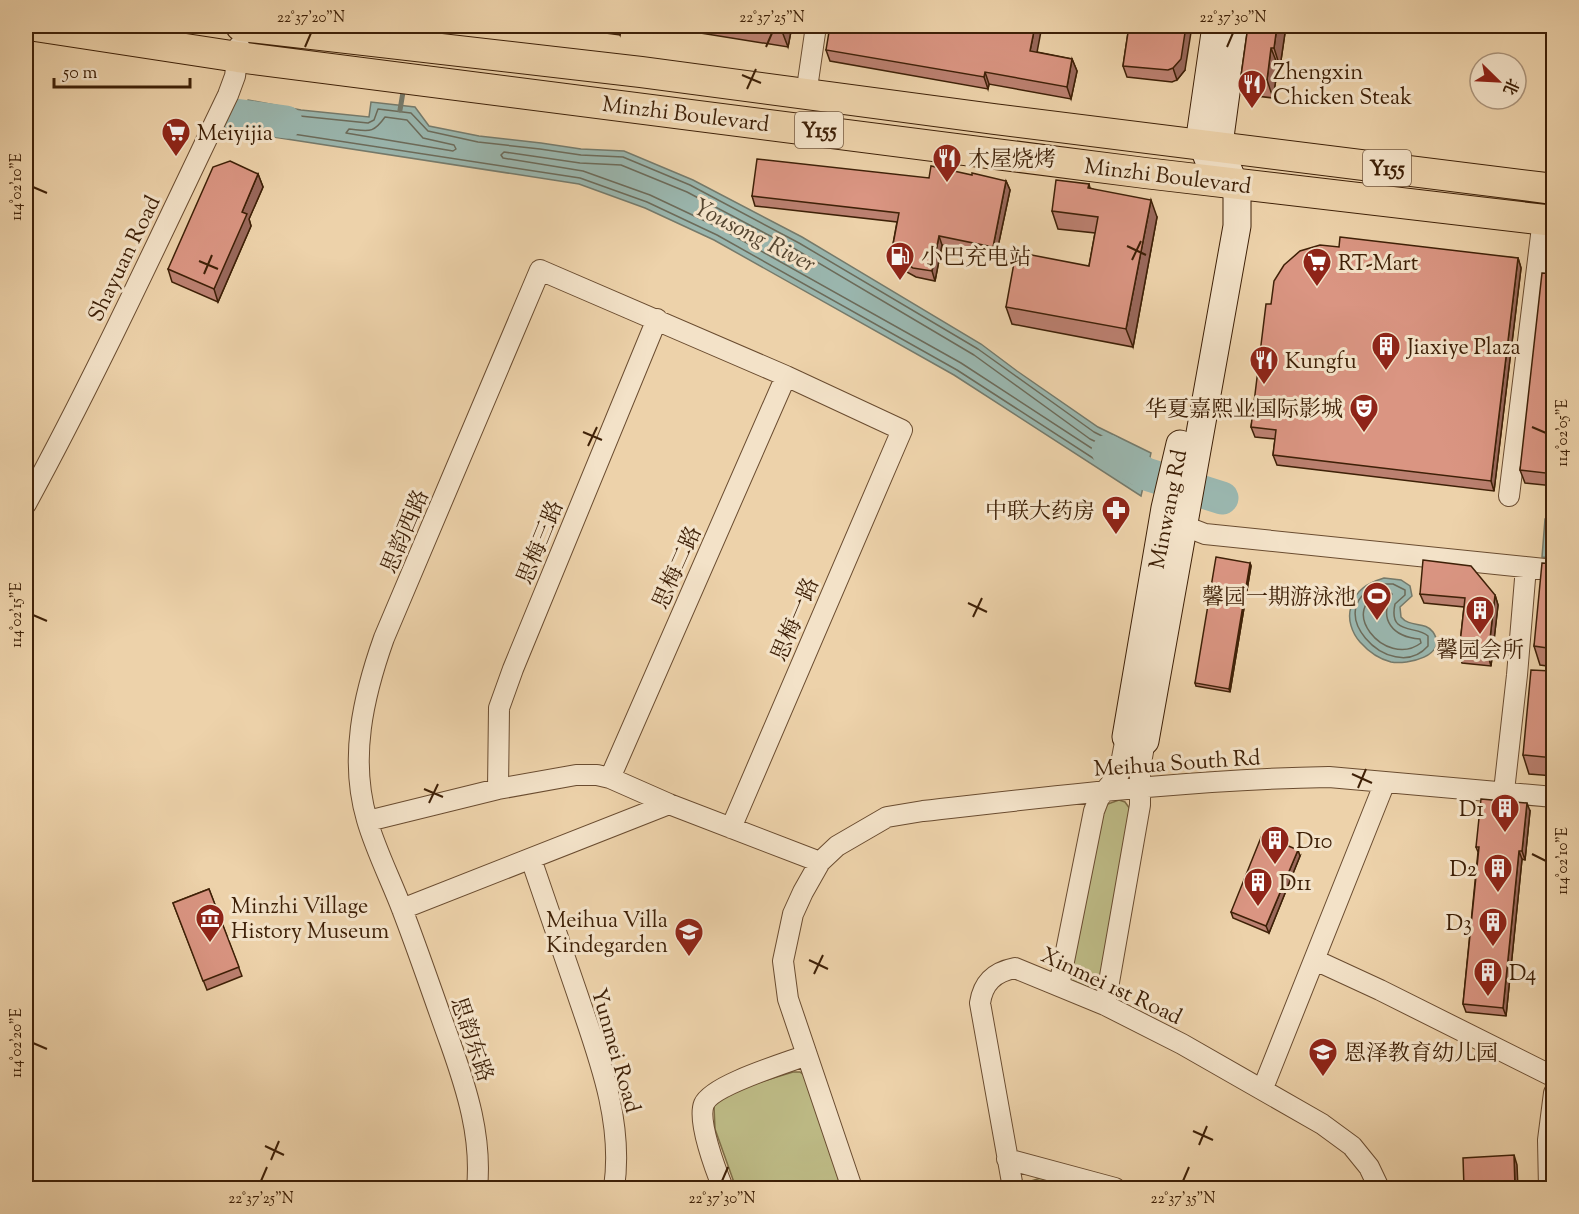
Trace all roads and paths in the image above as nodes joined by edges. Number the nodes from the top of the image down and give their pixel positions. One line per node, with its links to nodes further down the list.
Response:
1 (35, 26): 7 (main road, Minzhi Boulevard / Y155)
2 (241, 26): 6 (main road, Minzhi Boulevard / Y155); 7 (street, Shayuan Road)
3 (816, 26): 8 (street)
4 (1215, 26): 9 (main road, Minwang Rd)
5 (1235, 26): 9 (main road)
6 (373, 36): 8 (main road, Minzhi Boulevard / Y155)
7 (238, 57): 10 (main road, Minzhi Boulevard / Y155); 16 (street, Shayuan Road)
8 (806, 95): 9 (main road, Minzhi Boulevard / Y155)
9 (1212, 145): 10 (main road, Minwang Rd); 11 (main road, Minzhi Boulevard / Y155)
10 (1227, 183): 12 (main road, Minzhi Boulevard / Y155); 17 (main road, Minwang Rd)
11 (1554, 189)
12 (1548, 220): 15 (street)
13 (657, 319): 14 (street); 24 (street, 思梅三路); 29 (street, 思韵西路)
14 (786, 376): 21 (street, 思梅二路); 30 (street, 思梅一路)
15 (1509, 496)
16 (26, 504)
17 (1173, 516): 18 (street); 20 (main road, Minwang Rd)
18 (1526, 567): 19 (street); 26 (street)
19 (1554, 570)
20 (1135, 739): 23 (street, Minwang Rd); 25 (street, Minwang Rd)
21 (610, 778): 24 (street); 28 (street)
22 (1385, 782): 23 (street, Meihua South Rd); 26 (street, Meihua South Rd); 34 (street)
23 (1141, 788): 25 (street, Meihua South Rd); 36 (street, Minwang Rd)
24 (498, 789): 29 (street)
25 (1105, 791): 32 (street, Meihua South Rd); 35 (street, Minwang Rd)
26 (1504, 791): 27 (street, Meihua South Rd)
27 (1554, 796)
28 (669, 804): 30 (street); 31 (street)
29 (368, 821): 33 (street, 思韵西路)
30 (731, 828): 32 (street)
31 (531, 859): 33 (street); 43 (street, Yunmei Road)
32 (820, 862): 37 (street, Meihua South Rd)
33 (402, 909): 42 (street, 思韵东路)
34 (1315, 960): 38 (street); 39 (street)
35 (1059, 986): 36 (street, Xinmei 1st Road); 41 (street, Xinmei 1st Road)
36 (1105, 1005): 39 (street, Xinmei 1st Road)
37 (807, 1055): 44 (street); 45 (street, Meihua South Rd)
38 (1554, 1077)
39 (1263, 1088): 48 (street, Xinmei 1st Road)
40 (1554, 1093): 49 (street)
41 (1007, 1159): 46 (street, Xinmei 1st Road); 47 (street)
42 (477, 1188)
43 (614, 1188)
44 (723, 1188)
45 (852, 1188)
46 (1013, 1188)
47 (1115, 1188)
48 (1379, 1188)
49 (1549, 1188)

